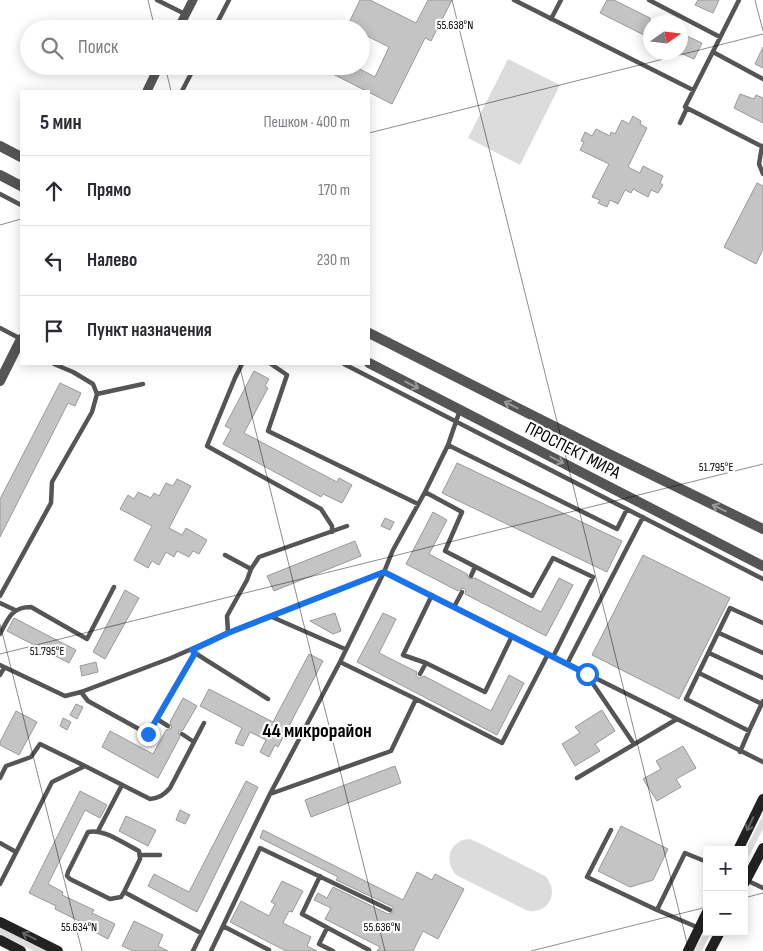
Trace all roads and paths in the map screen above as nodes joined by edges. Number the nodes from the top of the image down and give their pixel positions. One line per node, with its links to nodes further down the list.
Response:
1 (157, 0): 8 (lane)
2 (193, 0): 8 (street)
3 (229, 0): 11 (lane)
4 (514, 0): 9 (lane)
5 (561, 0): 9 (lane)
6 (650, 0): 12 (lane)
7 (739, 0): 12 (lane)
8 (185, 14): 10 (street)
9 (552, 19): 19 (lane)
10 (182, 20)
11 (219, 20)
12 (720, 38): 13 (lane)
13 (713, 52): 16 (lane); 19 (lane)
14 (155, 75): 17 (street)
15 (190, 75): 18 (lane)
16 (763, 79)
17 (147, 90)
18 (183, 90)
19 (693, 90): 20 (lane)
20 (687, 108): 21 (lane); 23 (lane)
21 (680, 123)
22 (0, 146): 24 (street)
23 (762, 146): 25 (lane)
24 (20, 156)
25 (763, 174)
26 (0, 175): 27 (street)
27 (20, 185)
28 (0, 194): 29 (lane)
29 (20, 204)
30 (0, 328): 32 (lane)
31 (370, 334): 49 (street, ПРОСПЕКТ МИРА, one-way to 31)
32 (20, 343): 38 (street)
33 (370, 364): 41 (street, ПРОСПЕКТ МИРА, one-way to 41)
34 (56, 365): 40 (lane)
35 (242, 365): 50 (lane)
36 (272, 365): 45 (lane)
37 (346, 365): 42 (lane)
38 (0, 380)
39 (143, 384): 40 (lane)
40 (97, 394): 61 (lane)
41 (460, 410): 42 (lane); 52 (street, ПРОСПЕКТ МИРА, one-way to 52)
42 (457, 422): 43 (lane); 46 (lane)
43 (448, 445): 44 (lane); 46 (lane)
44 (424, 492): 45 (lane); 53 (lane)
45 (418, 504): 55 (lane)
46 (627, 509): 47 (lane)
47 (643, 517): 57 (lane); 79 (lane)
48 (347, 526): 50 (lane)
49 (763, 529)
50 (332, 532): 54 (lane)
51 (225, 555): 54 (lane)
52 (763, 566)
53 (474, 567): 56 (lane); 76 (lane)
54 (251, 569): 67 (lane)
55 (384, 572): 60 (lane); 65 (lane); 71 (lane)
56 (470, 576)
57 (763, 578)
58 (114, 587): 64 (lane)
59 (462, 592): 63 (lane)
60 (432, 595): 63 (lane); 78 (lane)
61 (0, 596)
62 (0, 603): 64 (lane)
63 (454, 607): 70 (lane)
64 (15, 610): 69 (lane)
65 (272, 617): 67 (lane); 71 (lane)
66 (763, 623): 68 (lane)
67 (228, 633): 72 (lane)
68 (719, 633): 73 (lane); 74 (lane)
69 (0, 634)
70 (512, 636): 75 (lane); 78 (lane)
71 (345, 649): 77 (lane)
72 (193, 651): 87 (lane); 90 (lane); 92 (lane)
73 (709, 653): 81 (lane); 85 (lane)
74 (763, 653)
75 (548, 654): 76 (lane); 89 (lane)
76 (553, 657): 79 (lane)
77 (340, 662): 88 (lane); 106 (lane)
78 (426, 663): 82 (lane)
79 (567, 664): 83 (lane)
80 (2, 666): 84 (lane); 87 (lane)
81 (699, 672): 91 (lane); 96 (lane)
82 (420, 674)
83 (587, 674): 93 (lane); 99 (lane)
84 (0, 675)
85 (763, 678)
86 (411, 690): 88 (lane)
87 (81, 692): 92 (lane)
88 (408, 695): 89 (lane)
89 (416, 698): 106 (lane)
90 (268, 700)
91 (762, 703): 96 (lane)
92 (157, 719): 95 (lane)
93 (676, 720): 99 (lane); 100 (lane)
94 (204, 724): 98 (lane)
95 (168, 726)
96 (749, 731): 100 (lane)
97 (182, 734): 98 (lane)
98 (194, 742): 105 (lane)
99 (634, 744): 104 (lane)
100 (740, 752): 101 (lane)
101 (763, 762)
102 (85, 766): 103 (lane); 105 (lane); 113 (lane)
103 (0, 778)
104 (577, 778)
105 (122, 785): 109 (lane)
106 (270, 794): 130 (lane)
107 (763, 799): 111 (main road, one-way to 111)
108 (611, 830): 124 (lane)
109 (98, 831): 114 (lane); 122 (lane)
110 (0, 843): 113 (lane)
111 (740, 846)
112 (763, 848): 118 (main road)
113 (16, 852): 120 (lane)
114 (141, 855): 115 (lane); 122 (lane)
115 (160, 855)
116 (703, 860): 124 (lane)
117 (320, 876): 123 (lane); 127 (lane); 128 (lane)
118 (748, 876)
119 (748, 883): 121 (lane)
120 (0, 884)
121 (763, 888)
122 (124, 892): 130 (lane)
123 (390, 910)
124 (657, 910): 129 (lane)
125 (703, 920): 129 (main road)
126 (0, 922): 135 (main road, one-way to 126)
127 (223, 926): 133 (lane); 137 (lane)
128 (327, 928): 138 (lane); 139 (lane)
129 (699, 928): 140 (main road)
130 (201, 933): 136 (lane)
131 (718, 936): 141 (main road)
132 (0, 940): 134 (main road)
133 (269, 950)
134 (21, 951)
135 (58, 951)
136 (193, 951)
137 (210, 951)
138 (332, 951)
139 (368, 951)
140 (688, 951)
141 (710, 951)

